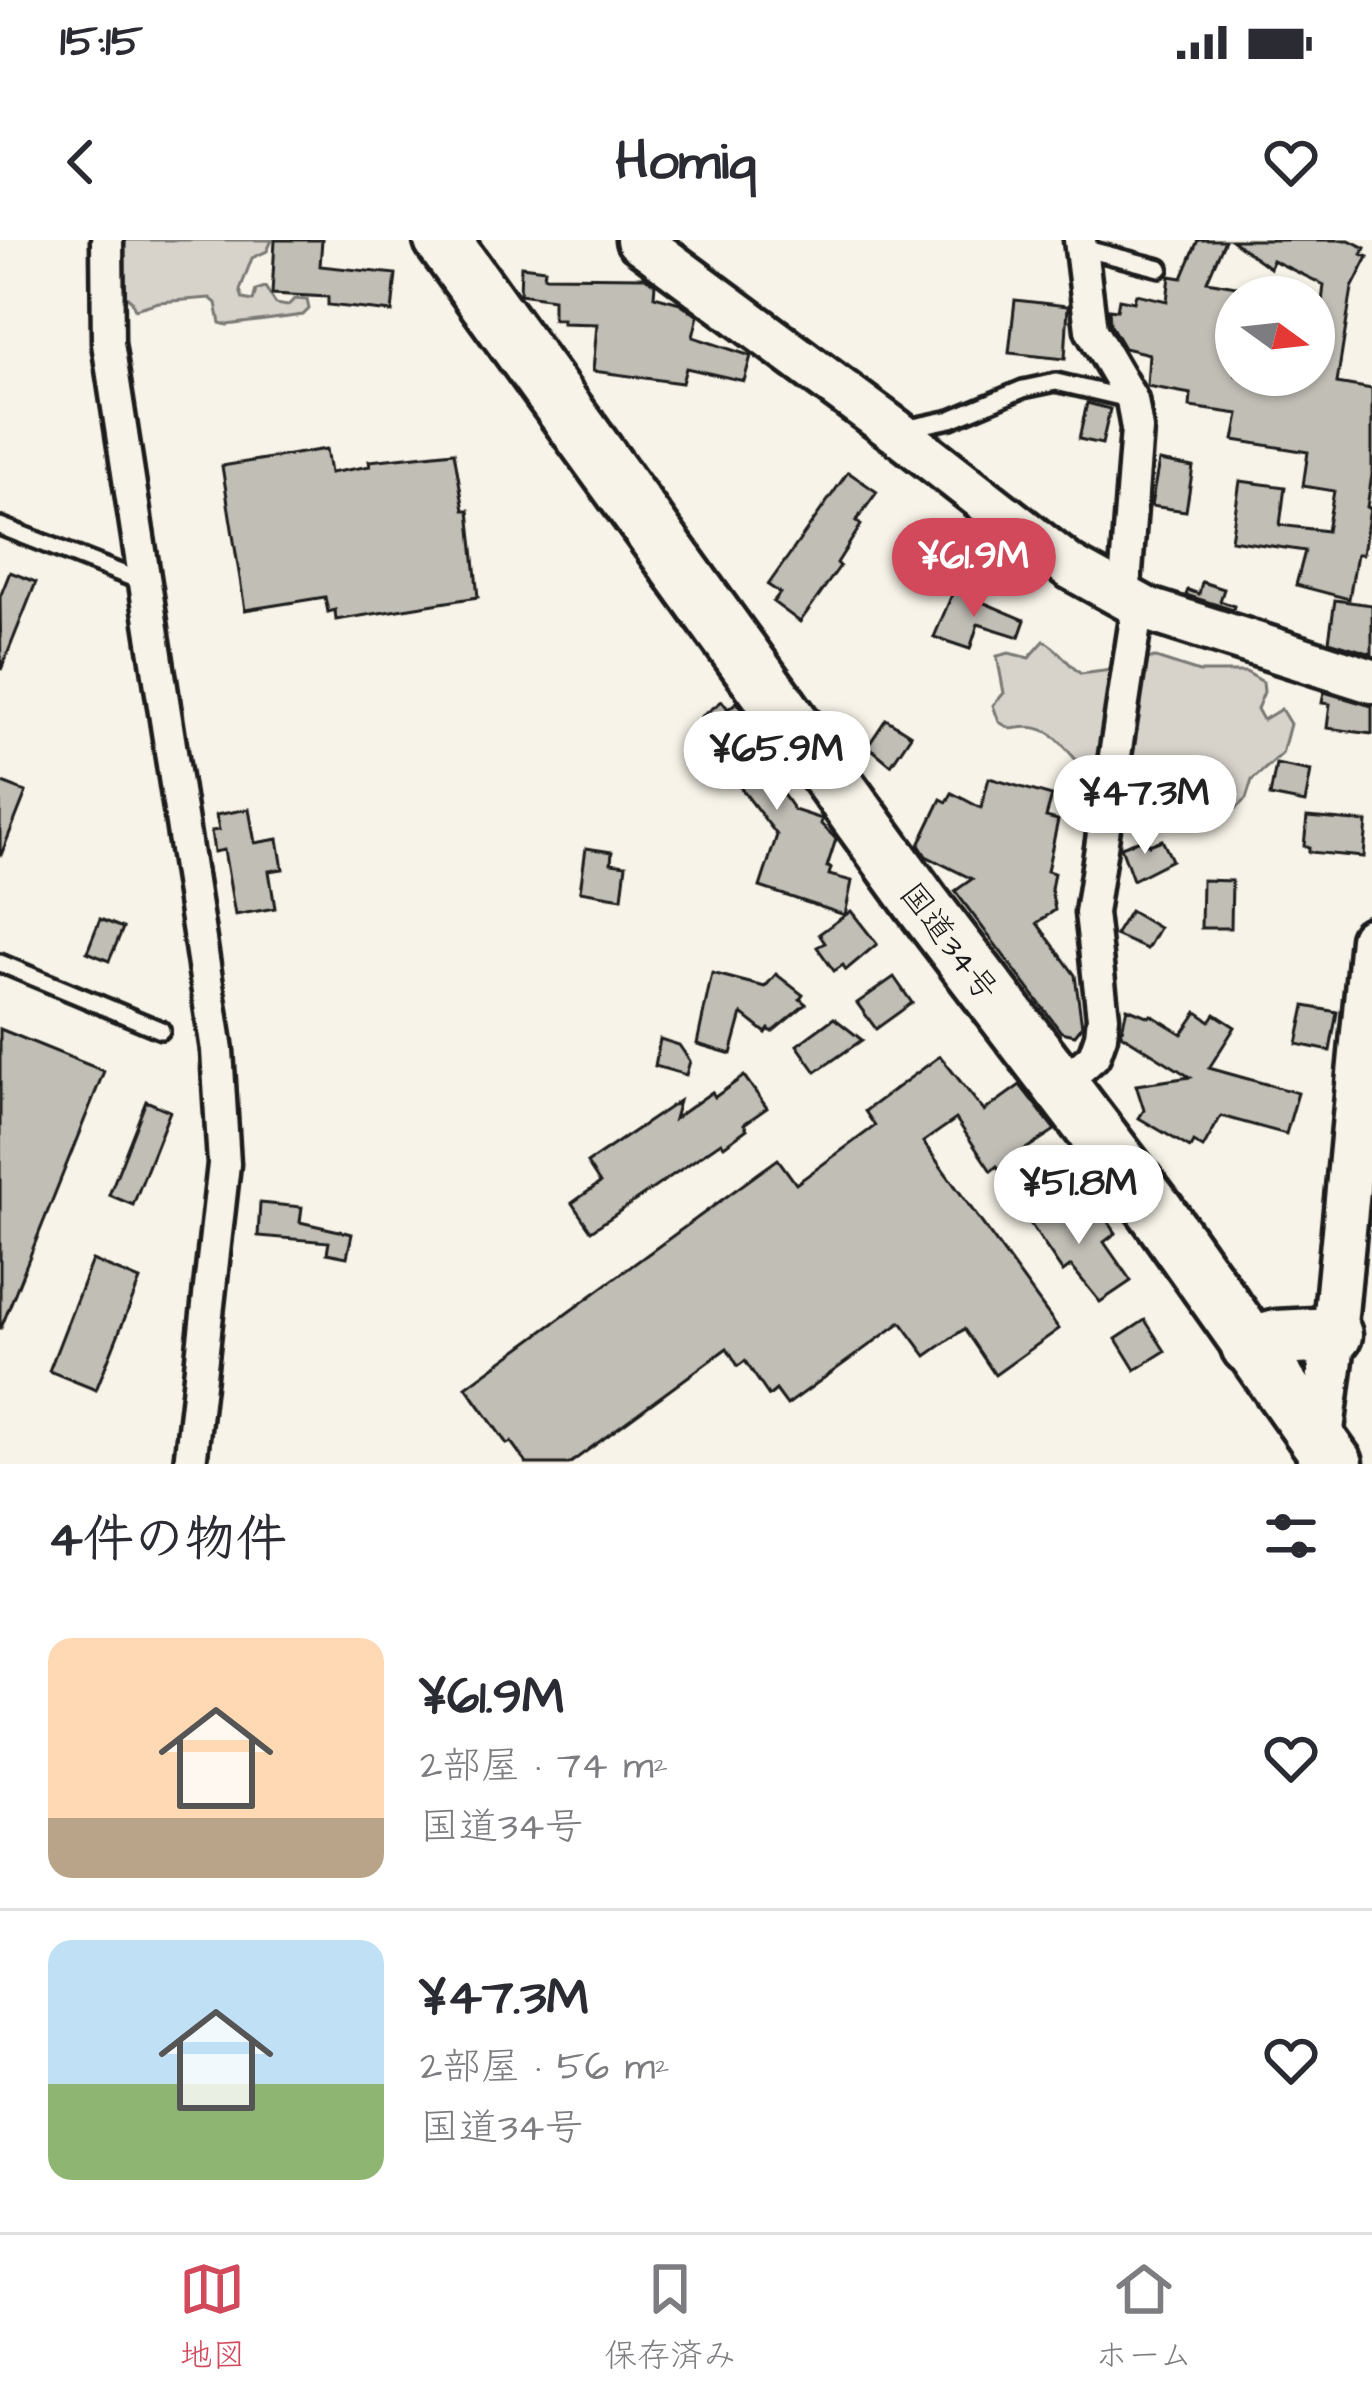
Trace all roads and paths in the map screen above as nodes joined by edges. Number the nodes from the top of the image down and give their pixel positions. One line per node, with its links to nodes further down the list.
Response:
1 (106, 240): 9 (street)
2 (442, 240): 15 (highway, 国道34号)
3 (638, 240): 7 (street)
4 (1081, 244): 5 (lane); 6 (street)
5 (1160, 268)
6 (1132, 400): 7 (lane); 10 (street)
7 (896, 431): 10 (street)
8 (0, 526): 9 (lane)
9 (142, 582): 19 (street)
10 (1131, 601): 11 (street); 15 (street)
11 (1372, 681)
12 (1372, 939): 16 (street)
13 (0, 963): 14 (lane)
14 (161, 1030)
15 (1059, 1087): 17 (highway, 国道34号)
16 (1353, 1336): 17 (highway); 18 (street)
17 (1249, 1346): 18 (highway, 国道34号)
18 (1327, 1455)
19 (190, 1464)

